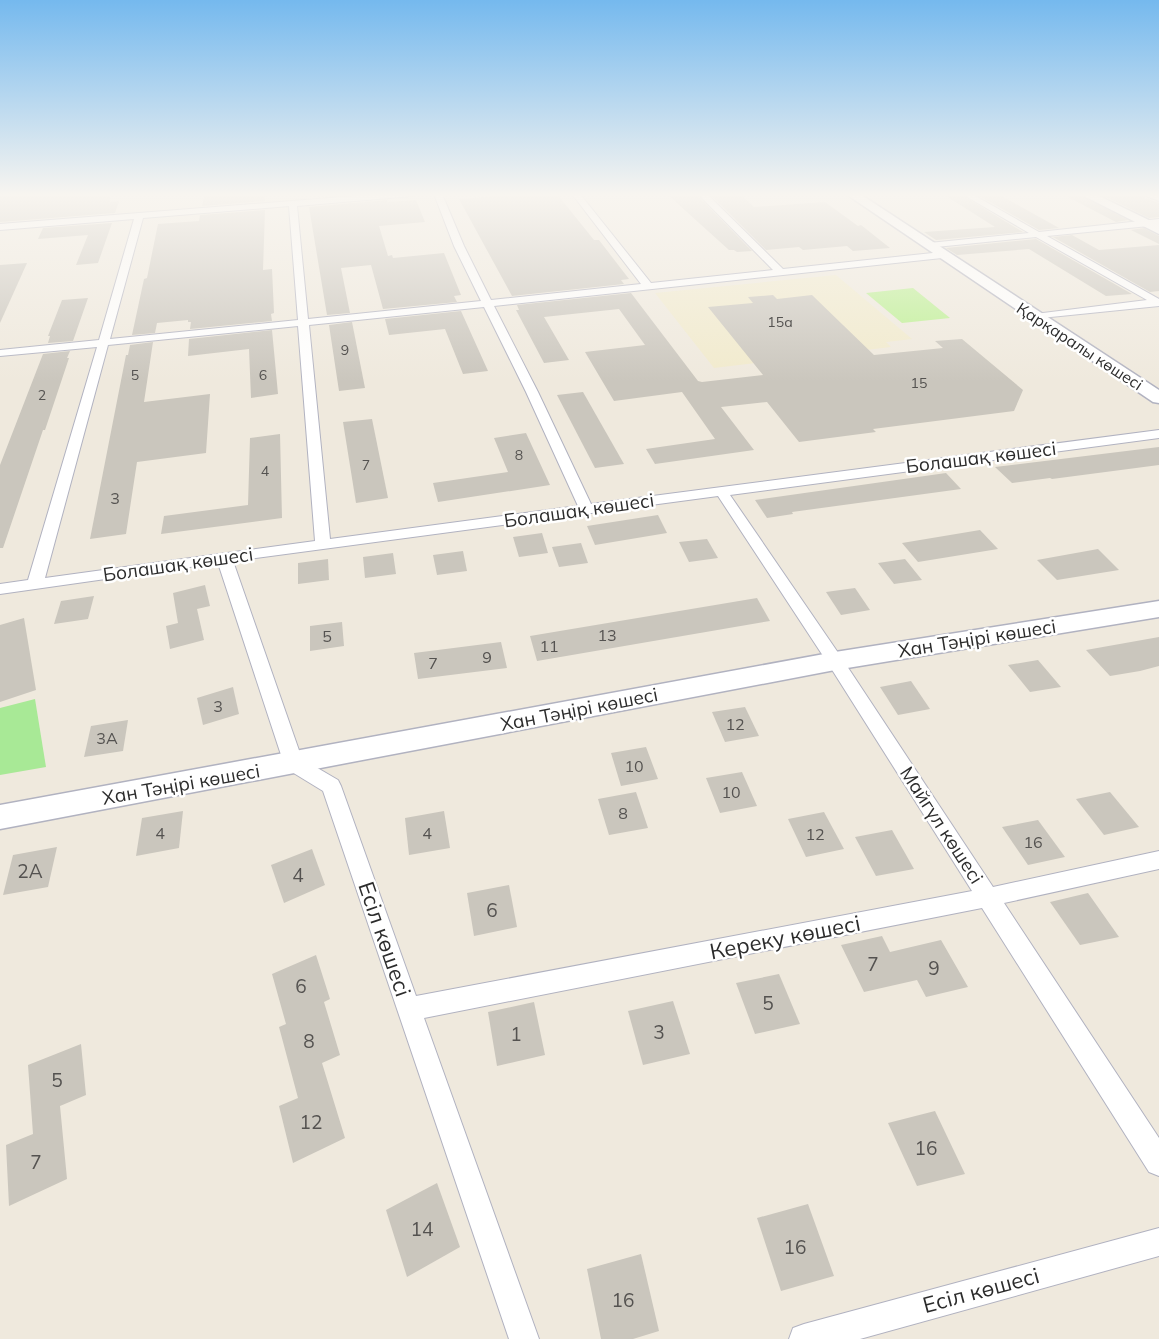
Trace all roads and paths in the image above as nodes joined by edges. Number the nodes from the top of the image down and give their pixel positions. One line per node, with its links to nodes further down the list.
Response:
1 (128, 256): 15 (street)
2 (297, 256): 14 (street)
3 (464, 256): 12 (street)
4 (625, 256): 10 (street)
5 (764, 256): 9 (street)
6 (928, 256): 9 (street)
7 (944, 256): 13 (street, Қарқаралы көшесі)
8 (1075, 256): 11 (street)
9 (780, 272): 10 (street)
10 (648, 286): 12 (street)
11 (1158, 302): 13 (street)
12 (487, 304): 14 (street); 20 (street)
13 (1035, 317): 17 (street, Қарқаралы көшесі)
14 (303, 322): 15 (street); 21 (street)
15 (103, 343): 16 (street); 23 (street)
16 (0, 353)
17 (1159, 398)
18 (1159, 434): 19 (street, Болашақ көшесі)
19 (721, 491): 20 (street, Болашақ көшесі); 26 (street, Майгүл көшесі)
20 (586, 509): 21 (street, Болашақ көшесі)
21 (323, 544): 22 (street, Болашақ көшесі)
22 (224, 558): 23 (street, Болашақ көшесі); 27 (street)
23 (35, 584): 24 (street, Болашақ көшесі)
24 (0, 589)
25 (1159, 609): 26 (street, Хан Тәңірі көшесі)
26 (835, 660): 27 (street, Хан Тәңірі көшесі); 30 (street, Майгүл көшесі)
27 (294, 764): 28 (street, Хан Тәңірі көшесі); 31 (street, Есіл көшесі)
28 (0, 818)
29 (1159, 860): 30 (street, Кереку көшесі)
30 (989, 898): 31 (street, Кереку көшесі); 32 (street, Майгүл көшесі)
31 (410, 1009): 34 (street, Есіл көшесі)
32 (1159, 1162)
33 (1159, 1242): 35 (street, Есіл көшесі)
34 (524, 1339)
35 (804, 1339)

